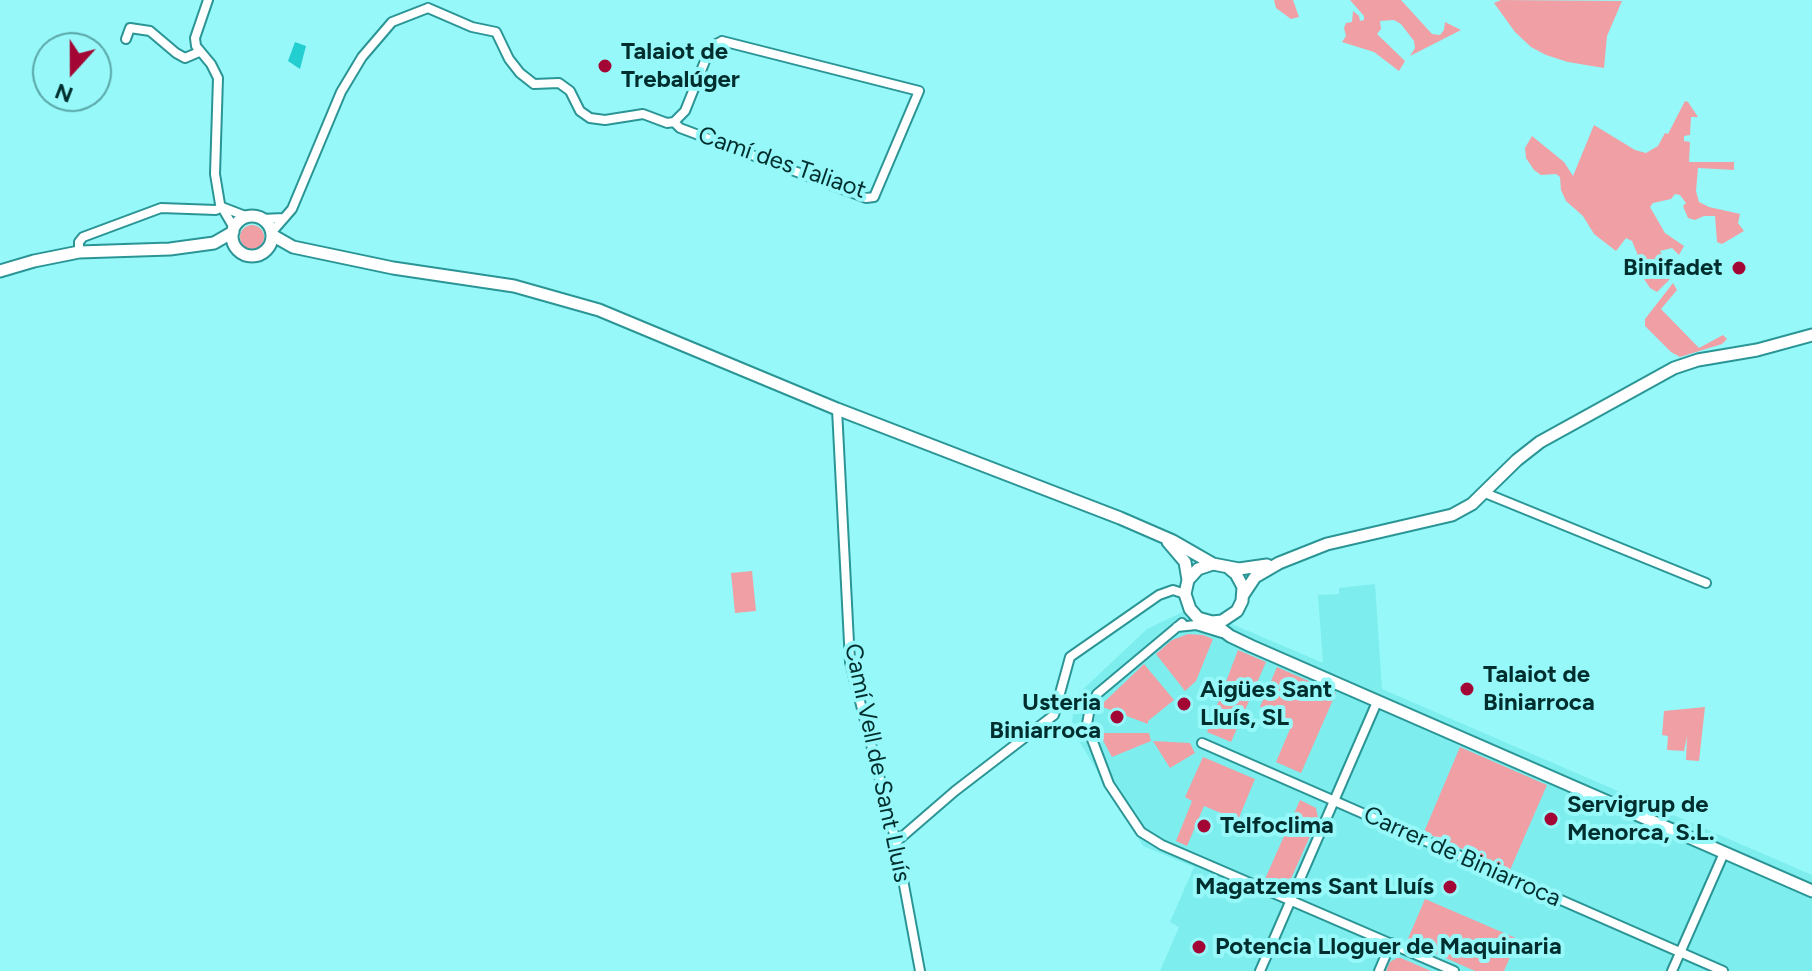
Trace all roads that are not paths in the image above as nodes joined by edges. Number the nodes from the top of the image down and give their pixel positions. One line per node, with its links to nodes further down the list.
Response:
1 (208, 0): 4 (street)
2 (429, 4): 5 (street); 8 (street)
3 (126, 39): 4 (street)
4 (199, 52): 6 (street)
5 (674, 122): 5 (street, Camí des Taliaot)
6 (222, 207): 7 (street); 10 (street); 15 (street)
7 (248, 217): 9 (main road); 10 (main road)
8 (286, 217): 9 (street); 11 (street)
9 (261, 219): 11 (main road)
10 (234, 230): 12 (main road); 13 (main road)
11 (272, 233): 14 (main road); 16 (main road)
12 (214, 243): 13 (main road); 15 (main road)
13 (236, 247): 16 (main road)
14 (293, 247): 16 (main road); 19 (main road)
15 (79, 252): 17 (main road)
16 (265, 252)
17 (0, 271)
18 (1812, 335): 20 (main road)
19 (837, 409): 21 (main road); 38 (street, Camí Vell de Sant Lluís)
20 (1485, 493): 22 (main road); 26 (street)
21 (1162, 536): 23 (main road); 25 (main road)
22 (1279, 563): 24 (main road); 28 (main road)
23 (1213, 564): 24 (main road); 25 (main road)
24 (1230, 569): 28 (main road)
25 (1188, 580): 27 (main road)
26 (1706, 583)
27 (1185, 594): 30 (main road); 38 (street)
28 (1243, 595): 29 (main road)
29 (1237, 611): 31 (main road); 34 (main road)
30 (1194, 614): 31 (main road); 32 (street)
31 (1212, 622): 33 (main road)
32 (1179, 625): 33 (street); 41 (street)
33 (1230, 636): 34 (main road)
34 (1251, 646): 35 (main road)
35 (1377, 702): 37 (street); 39 (main road)
36 (1202, 743): 37 (street, Carrer de Biniarroca)
37 (1334, 801): 41 (street); 43 (street, Carrer de Biniarroca)
38 (896, 842): 44 (street, Camí Vell de Sant Lluís)
39 (1724, 853): 40 (main road); 43 (street)
40 (1812, 891)
41 (1291, 900): 42 (street); 45 (street)
42 (1391, 943): 46 (street); 47 (street)
43 (1680, 953): 48 (street); 49 (street, Carrer de Biniarroca)
44 (920, 971)
45 (1260, 971)
46 (1379, 971)
47 (1454, 971)
48 (1672, 971)
49 (1723, 971)

